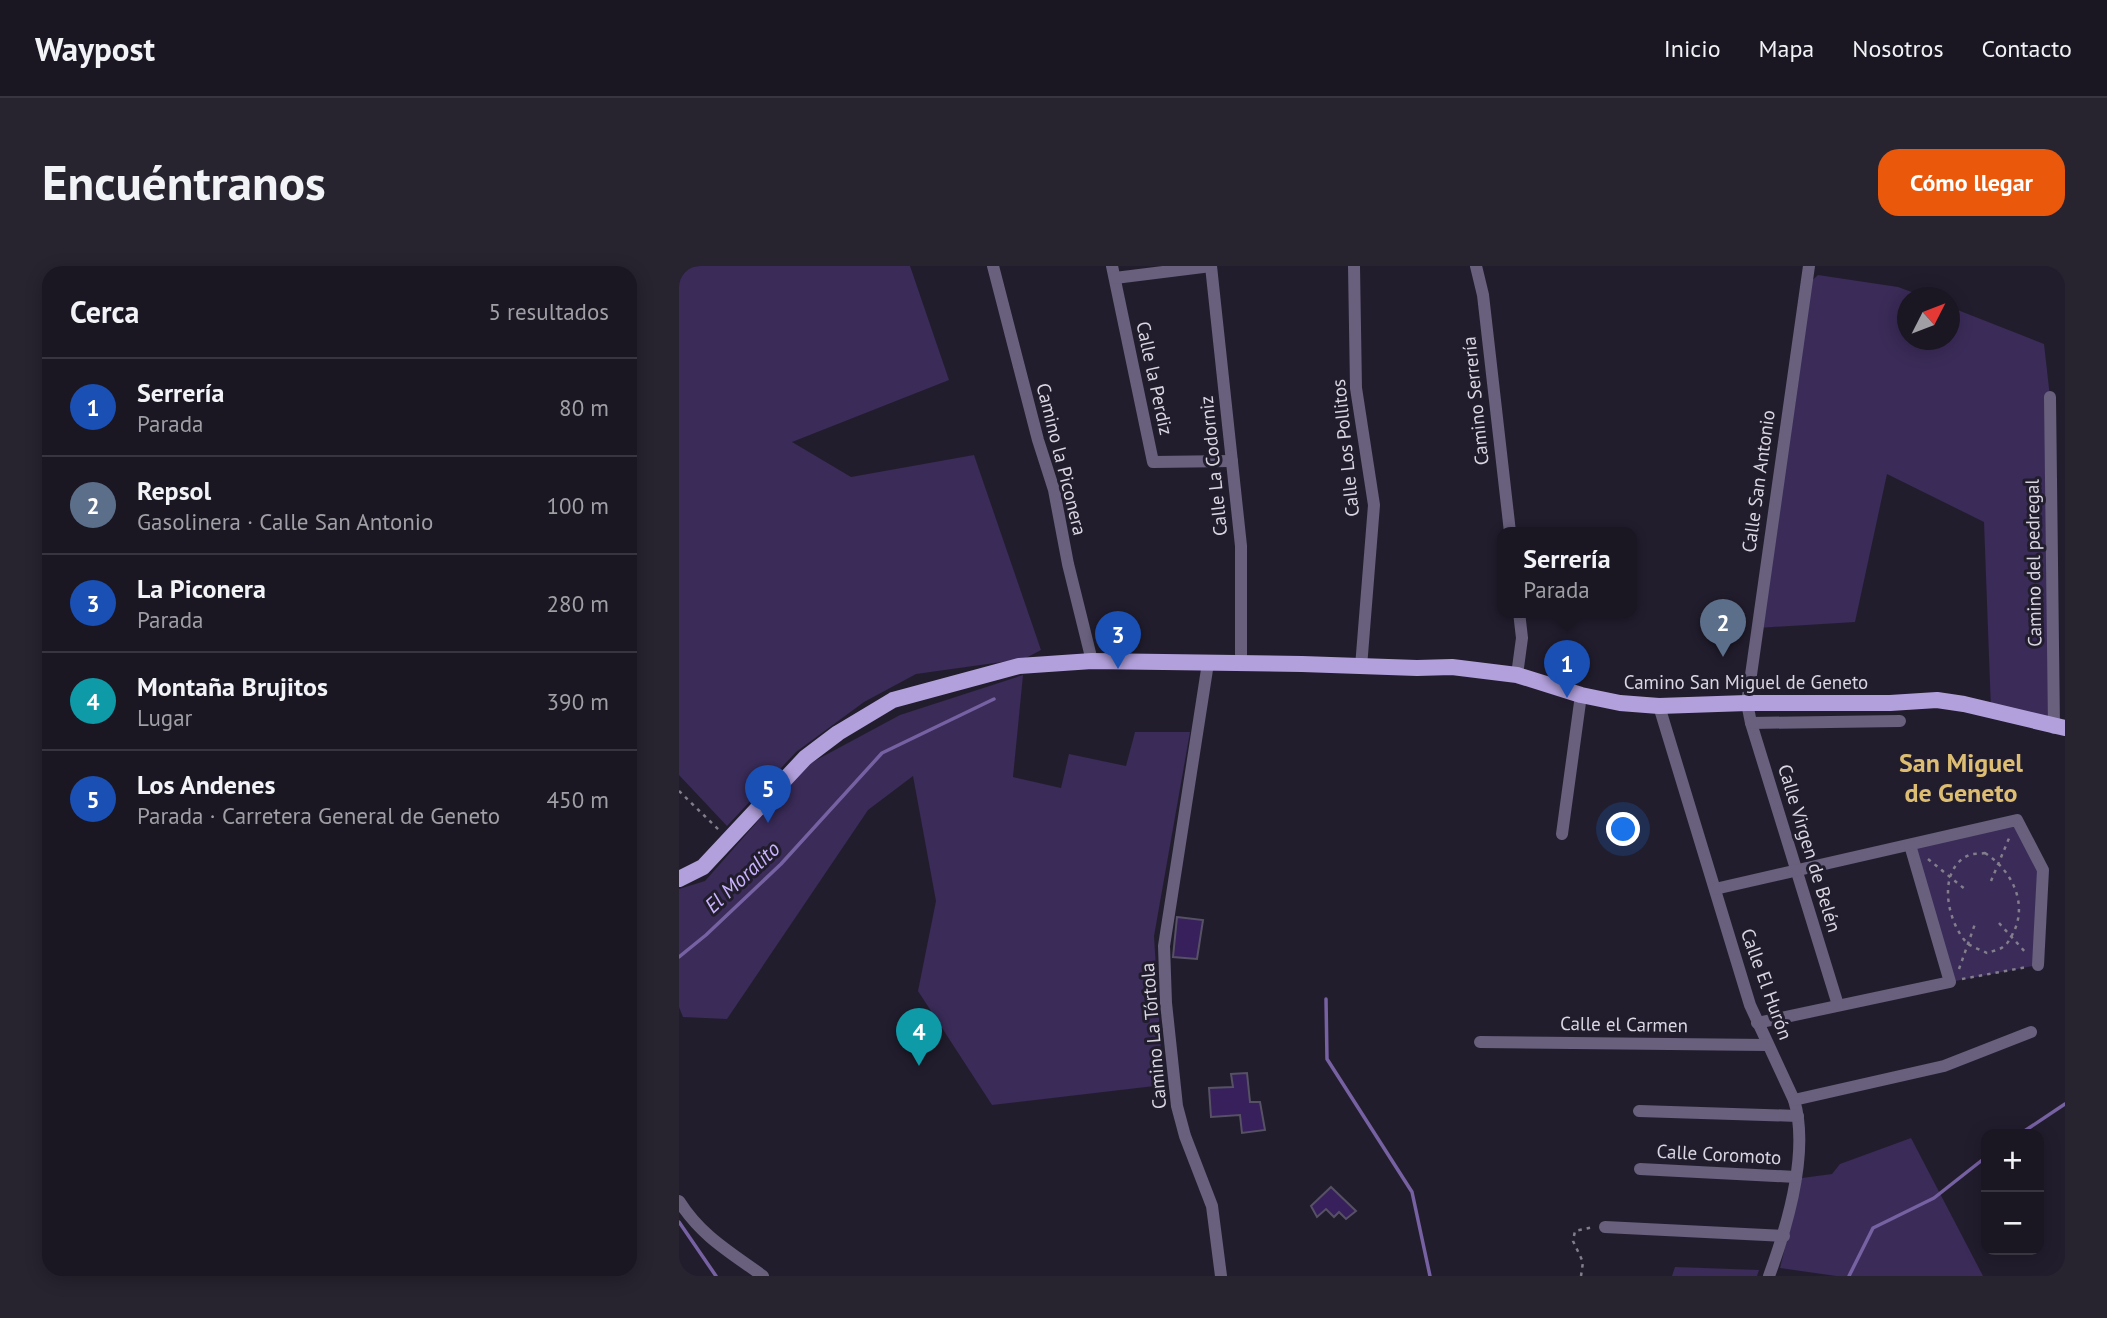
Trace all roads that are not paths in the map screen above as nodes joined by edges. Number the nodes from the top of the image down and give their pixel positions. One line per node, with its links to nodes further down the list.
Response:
1 (993, 266): 11 (street, Camino la Piconera)
2 (1211, 266): 6 (street); 8 (street, Calle La Codorniz)
3 (1354, 266): 14 (street, Calle Los Pollitos)
4 (1476, 266): 9 (street, Camino Serrería)
5 (1809, 266): 17 (street, Calle San Antonio)
6 (1113, 272): 8 (street, Calle la Perdiz)
7 (2050, 397): 21 (street, Camino del pedregal)
8 (1232, 461): 13 (street, Calle La Codorniz)
9 (1509, 527)
10 (1520, 618): 15 (street)
11 (1092, 661): 12 (main road, Camino San Miguel de Geneto); 25 (main road, Camino San Miguel de Geneto)
12 (1207, 663): 13 (main road, Camino San Miguel de Geneto); 42 (street, Camino La Tórtola)
13 (1241, 663): 14 (main road, Camino San Miguel de Geneto)
14 (1361, 667): 15 (main road, Camino San Miguel de Geneto)
15 (1517, 675): 16 (main road, Camino San Miguel de Geneto)
16 (1581, 695): 18 (main road, Camino San Miguel de Geneto); 22 (street)
17 (1747, 703): 18 (main road, Camino San Miguel de Geneto); 20 (street, Calle Virgen de Belén); 21 (main road, Camino San Miguel de Geneto)
18 (1659, 706): 26 (street, Calle El Hurón)
19 (1900, 721): 20 (street)
20 (1751, 723): 24 (street, Calle Virgen de Belén)
21 (2060, 728)
22 (1562, 834)
23 (1910, 845): 24 (street); 27 (street); 28 (street)
24 (1797, 872): 26 (street); 28 (street, Calle Virgen de Belén)
25 (679, 880)
26 (1715, 889): 29 (street, Calle El Hurón)
27 (2038, 965)
28 (1838, 1005): 29 (street)
29 (1757, 1023): 32 (street, Calle El Hurón)
30 (2031, 1032): 33 (street)
31 (1481, 1042): 32 (street, Calle el Carmen)
32 (1767, 1045): 33 (street, Calle El Hurón)
33 (1794, 1100): 35 (street, Calle El Hurón)
34 (1639, 1111): 35 (street)
35 (1798, 1116): 37 (street, Calle El Hurón)
36 (1640, 1169): 37 (street, Calle Coromoto)
37 (1796, 1177): 40 (street, Calle El Hurón)
38 (679, 1201): 41 (street)
39 (1605, 1227): 40 (street)
40 (1784, 1236): 43 (street, Calle El Hurón)
41 (763, 1276)
42 (1221, 1276)
43 (1769, 1276)

